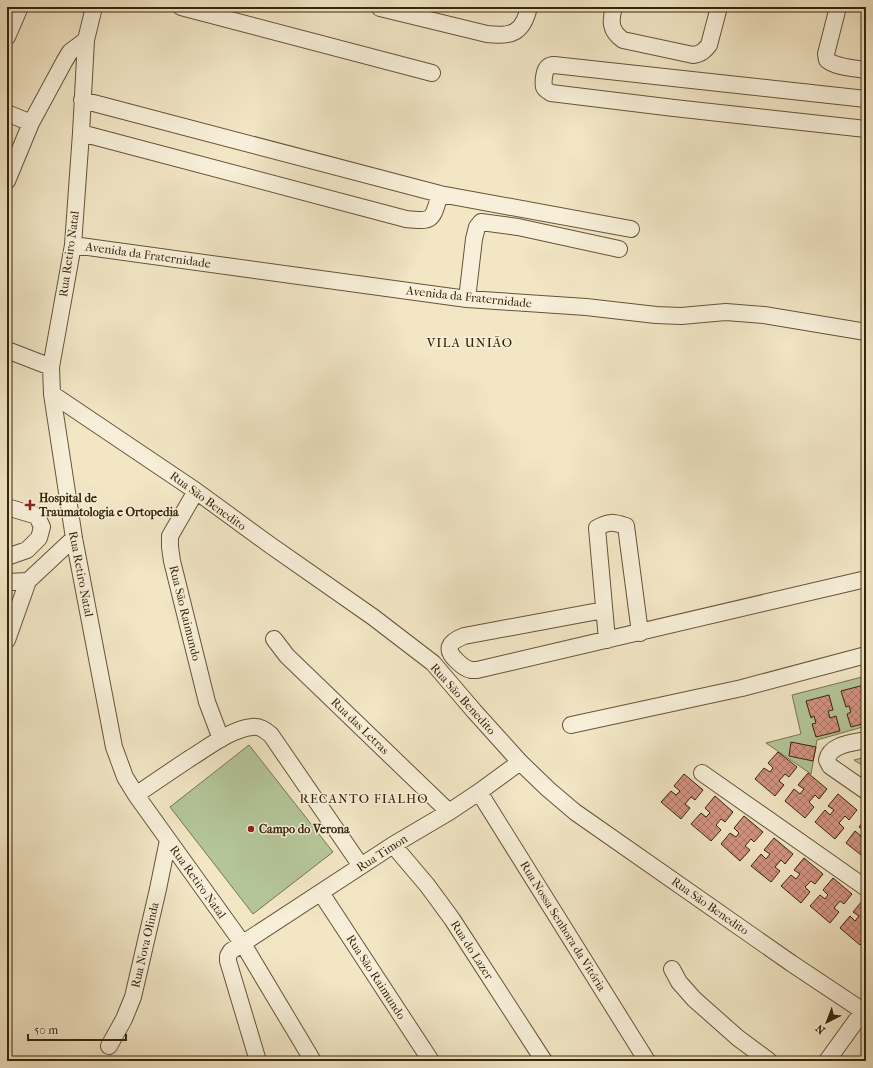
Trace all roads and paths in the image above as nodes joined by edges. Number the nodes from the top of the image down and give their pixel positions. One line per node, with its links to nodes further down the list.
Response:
1 (20, 7): 10 (street)
2 (94, 7): 11 (street, Rua Retiro Natal)
3 (181, 7): 9 (street)
4 (529, 7): 8 (street)
5 (614, 7): 6 (street)
6 (719, 7)
7 (838, 7): 12 (street)
8 (380, 8)
9 (200, 9): 13 (street)
10 (7, 37)
11 (86, 40): 15 (street, Rua Retiro Natal); 17 (street)
12 (866, 70)
13 (432, 73)
14 (866, 99): 18 (street)
15 (82, 100): 19 (street, Rua Retiro Natal); 21 (street)
16 (7, 113): 17 (street)
17 (31, 123): 20 (street)
18 (866, 129)
19 (81, 133): 21 (street); 23 (street, Rua Retiro Natal)
20 (7, 181)
21 (440, 194): 22 (street)
22 (631, 229)
23 (72, 244): 25 (street, Avenida da Fraternidade); 28 (street, Rua Retiro Natal)
24 (619, 249): 25 (street)
25 (466, 299): 26 (street, Avenida da Fraternidade)
26 (866, 332)
27 (7, 350): 28 (street)
28 (51, 367): 29 (street, Rua Retiro Natal)
29 (52, 394): 30 (street, Rua São Benedito); 32 (street, Rua Retiro Natal)
30 (196, 491): 44 (street, Rua São Raimundo); 46 (street, Rua São Benedito)
31 (7, 507): 33 (street)
32 (74, 538): 35 (street); 50 (street, Rua Retiro Natal)
33 (7, 557)
34 (866, 579): 38 (street)
35 (28, 581): 36 (street); 40 (street)
36 (7, 582)
37 (604, 610): 38 (street); 41 (street); 41 (street)
38 (640, 632): 41 (street)
39 (274, 639): 51 (street, Rua das Letras)
40 (7, 640)
41 (607, 640)
42 (866, 655): 43 (street)
43 (571, 725)
44 (221, 739): 50 (street); 54 (street)
45 (866, 740): 48 (street)
46 (520, 762): 49 (street, Rua Timon); 59 (street, Rua São Benedito)
47 (702, 773): 55 (street)
48 (866, 791)
49 (479, 792): 51 (street, Rua Timon); 65 (street, Rua Nossa Senhora da Vitória)
50 (136, 795): 52 (street, Rua Retiro Natal)
51 (449, 812): 53 (street, Rua Timon)
52 (168, 840): 57 (street, Rua Retiro Natal); 60 (street, Rua Nova Olinda)
53 (393, 845): 54 (street, Rua Timon); 64 (street, Rua do Lazer)
54 (362, 866): 56 (street, Rua Timon)
55 (866, 888)
56 (321, 893): 57 (street, Rua Timon); 63 (street, Rua São Raimundo)
57 (243, 944): 61 (street, Rua Timon); 62 (street, Rua Retiro Natal)
58 (672, 969): 66 (street)
59 (864, 1012): 67 (street)
60 (109, 1046)
61 (258, 1061)
62 (313, 1061)
63 (431, 1061)
64 (544, 1061)
65 (647, 1061)
66 (769, 1061)
67 (827, 1061)

